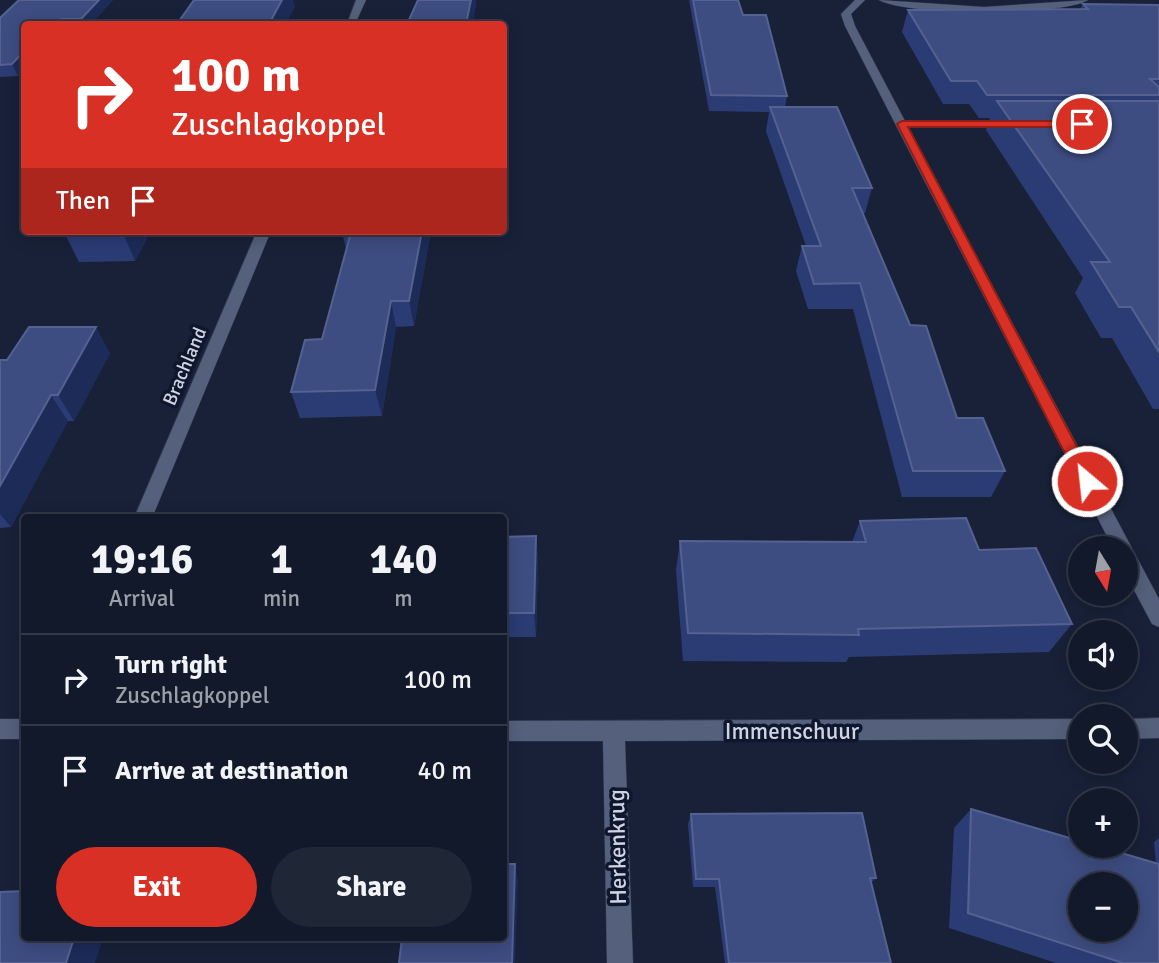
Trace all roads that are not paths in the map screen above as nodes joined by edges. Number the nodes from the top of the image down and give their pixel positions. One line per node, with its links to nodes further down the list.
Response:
1 (361, 0): 5 (street)
2 (860, 0): 6 (street)
3 (884, 0): 4 (street)
4 (1083, 0)
5 (352, 21)
6 (902, 124): 7 (street); 10 (street)
7 (1024, 124)
8 (262, 235): 9 (street, Brachland)
9 (145, 514)
10 (1116, 536)
11 (1138, 578): 12 (street)
12 (1159, 618)
13 (1159, 728): 17 (street)
14 (0, 729): 15 (street)
15 (21, 729)
16 (1068, 729): 19 (street, Immenschuur)
17 (1138, 729)
18 (507, 731): 19 (street, Immenschuur)
19 (614, 732): 20 (street, Herkenkrug)
20 (620, 963)

